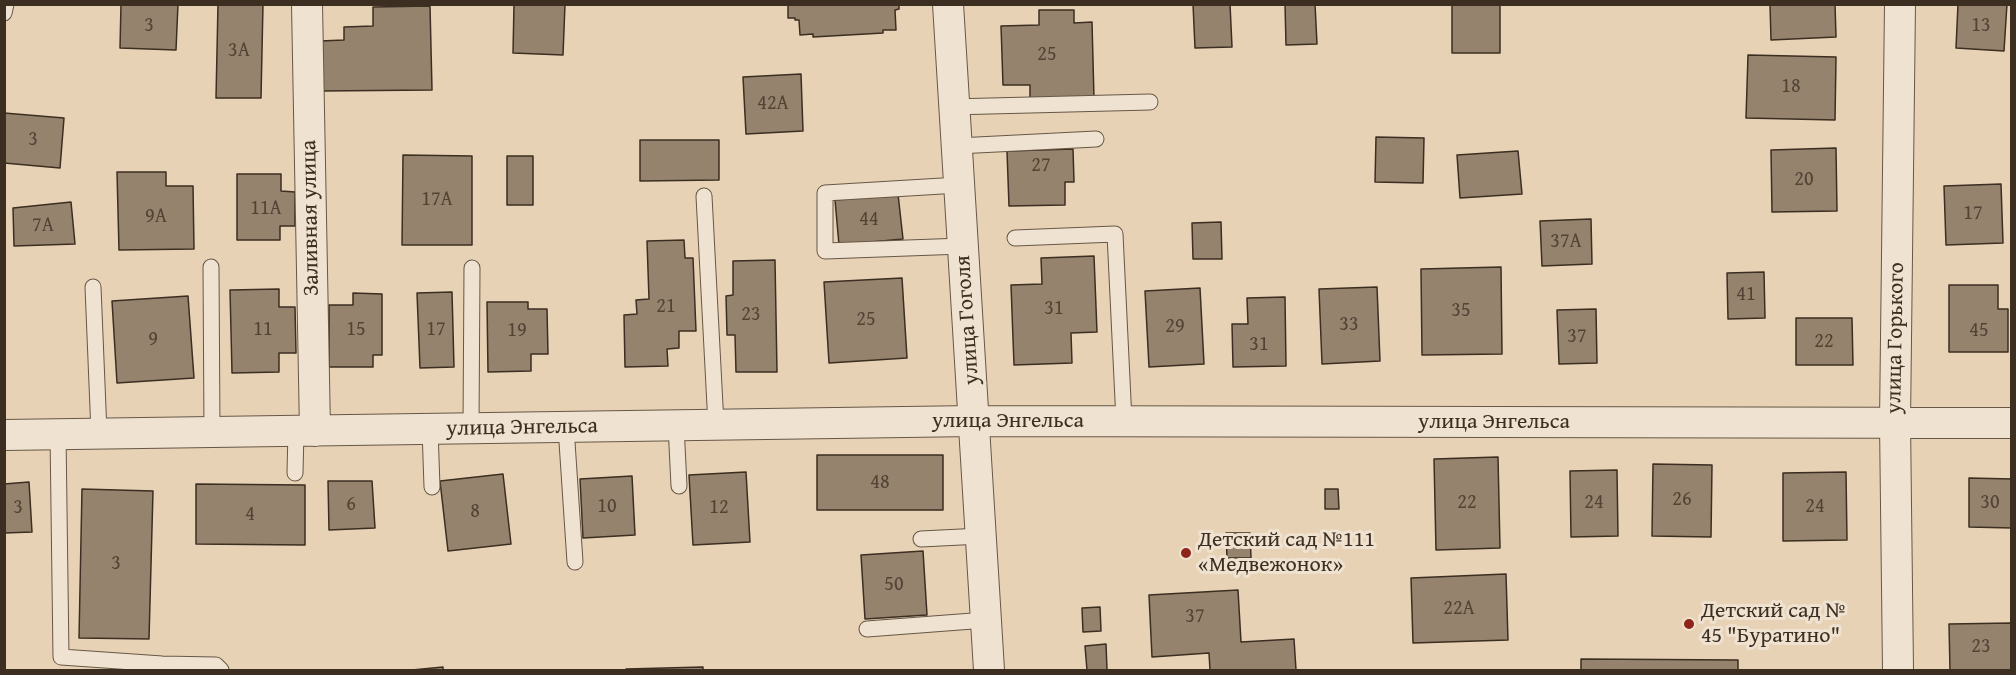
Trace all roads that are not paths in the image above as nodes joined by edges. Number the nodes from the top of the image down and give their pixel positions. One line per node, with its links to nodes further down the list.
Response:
1 (6, 4): 5 (lane)
2 (307, 4): 26 (street, Заливная улица)
3 (948, 4): 7 (street, улица Гоголя)
4 (1900, 4): 19 (street, улица Горького)
5 (4, 13)
6 (1150, 102): 7 (lane)
7 (952, 107): 9 (street, улица Гоголя)
8 (1096, 139): 9 (lane)
9 (957, 146): 10 (street, улица Гоголя)
10 (959, 185): 13 (street, улица Гоголя); 13 (lane)
11 (704, 196): 22 (lane)
12 (1015, 238): 18 (lane)
13 (963, 246): 17 (street, улица Гоголя)
14 (211, 267): 27 (lane)
15 (472, 268): 25 (lane)
16 (93, 287): 29 (lane)
17 (974, 421): 18 (street, улица Энгельса); 22 (street, улица Энгельса); 34 (street, улица Гоголя)
18 (1124, 421): 19 (street, улица Энгельса)
19 (1895, 422): 20 (street, улица Энгельса); 41 (street, улица Горького)
20 (2012, 423)
21 (676, 425): 22 (street, улица Энгельса); 23 (street, улица Энгельса); 32 (lane)
22 (716, 425)
23 (566, 427): 25 (street, улица Энгельса); 36 (lane)
24 (430, 429): 25 (street, улица Энгельса); 26 (street, улица Энгельса); 33 (lane)
25 (471, 429)
26 (305, 431): 27 (street, улица Энгельса); 31 (lane)
27 (212, 432): 29 (street, улица Энгельса)
28 (58, 434): 29 (street, улица Энгельса); 30 (street, улица Энгельса); 39 (lane)
29 (99, 434)
30 (4, 435)
31 (295, 473)
32 (679, 486)
33 (432, 487)
34 (981, 536): 35 (lane); 37 (street, улица Гоголя)
35 (921, 539)
36 (575, 562)
37 (986, 620): 38 (lane); 40 (street, улица Гоголя)
38 (867, 629)
39 (221, 670)
40 (989, 670)
41 (1898, 670)

